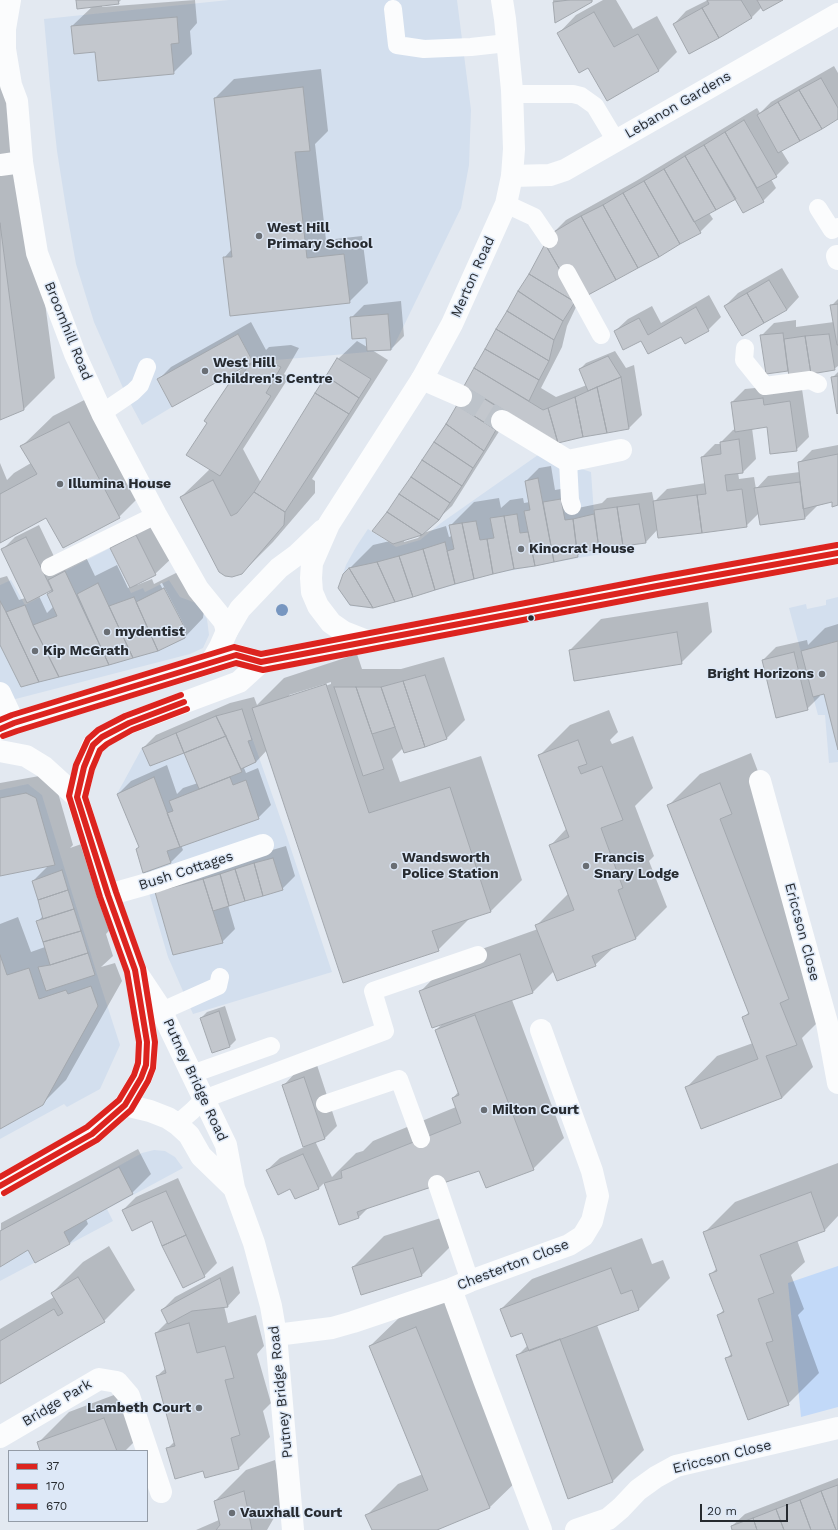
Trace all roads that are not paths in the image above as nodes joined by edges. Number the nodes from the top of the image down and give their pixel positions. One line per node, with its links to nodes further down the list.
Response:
1 (10, 0): 8 (main road, Broomhill Road)
2 (502, 0): 5 (main road, Merton Road)
3 (393, 9): 5 (lane)
4 (838, 14): 7 (main road, Lebanon Gardens)
5 (507, 43): 6 (main road, Merton Road)
6 (512, 94): 7 (lane); 10 (main road, Merton Road)
7 (616, 141): 10 (main road, Lebanon Gardens)
8 (22, 162): 9 (main road); 24 (main road, Broomhill Road)
9 (0, 165)
10 (512, 176): 11 (main road, Merton Road)
11 (506, 204): 14 (lane); 21 (main road, Merton Road)
12 (818, 208): 13 (lane)
13 (838, 227)
14 (549, 239)
15 (838, 256): 16 (main road)
16 (838, 259)
17 (567, 273): 18 (lane)
18 (601, 335)
19 (745, 348): 22 (lane)
20 (147, 367): 24 (lane)
21 (422, 379): 23 (main road); 30 (main road, Merton Road)
22 (818, 384)
23 (461, 396)
24 (102, 413): 29 (main road, Broomhill Road)
25 (502, 421): 27 (main road)
26 (621, 450): 27 (main road)
27 (568, 461): 28 (lane)
28 (572, 506)
29 (156, 515): 32 (lane); 33 (main road, Broomhill Road)
30 (329, 524): 33 (main road, Merton Road); 34 (main road, Merton Road)
31 (838, 553): 34 (main road)
32 (50, 567)
33 (226, 631): 35 (main road, Merton Road)
34 (366, 642): 36 (main road)
35 (212, 661): 36 (main road); 38 (main road)
36 (260, 662): 41 (main road)
37 (0, 693): 38 (main road)
38 (7, 726)
39 (0, 751): 41 (main road)
40 (760, 782): 51 (main road, Ericcson Close)
41 (78, 797): 43 (main road, Putney Bridge Road)
42 (263, 845): 43 (main road, Bush Cottages)
43 (108, 895): 45 (main road, Putney Bridge Road)
44 (478, 955): 52 (lane)
45 (135, 970): 47 (main road, Putney Bridge Road); 54 (main road)
46 (220, 977): 47 (lane)
47 (162, 1012): 50 (main road, Putney Bridge Road)
48 (541, 1030): 60 (main road, Chesterton Close)
49 (271, 1046): 50 (lane)
50 (192, 1074): 52 (main road, Putney Bridge Road)
51 (838, 1083)
52 (204, 1099): 55 (lane); 59 (main road, Putney Bridge Road)
53 (325, 1104): 56 (lane)
54 (125, 1105): 55 (main road, Putney Bridge Road); 58 (main road)
55 (177, 1124): 59 (main road, Putney Bridge Road)
56 (421, 1139)
57 (437, 1184): 60 (lane)
58 (0, 1186)
59 (234, 1188): 61 (main road, Putney Bridge Road)
60 (461, 1285): 61 (main road, Chesterton Close); 68 (main road)
61 (276, 1335): 67 (main road, Putney Bridge Road)
62 (838, 1428): 69 (main road, Ericcson Close)
63 (0, 1437): 64 (main road, Bridge Park)
64 (147, 1450)
65 (148, 1453): 66 (main road, Bridge Park)
66 (161, 1492)
67 (293, 1530)
68 (541, 1530)
69 (576, 1530)

